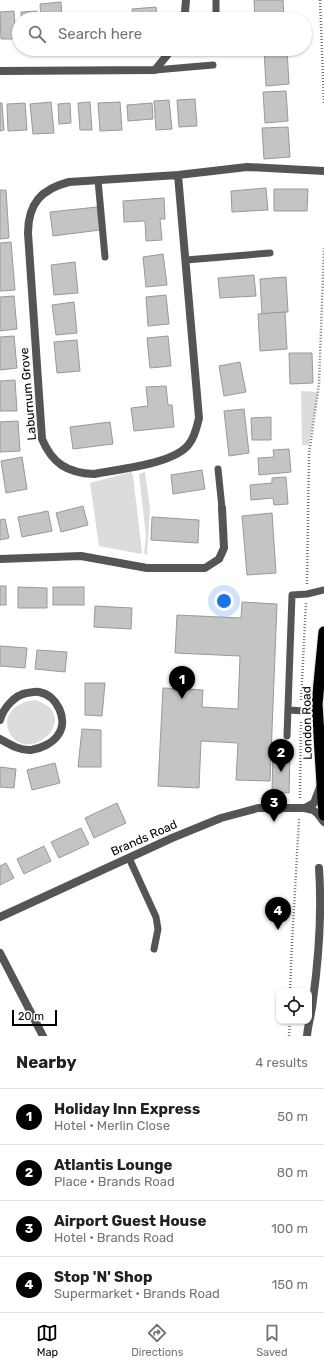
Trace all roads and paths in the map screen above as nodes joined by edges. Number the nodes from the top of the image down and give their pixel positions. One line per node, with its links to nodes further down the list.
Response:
1 (186, 0): 4 (street)
2 (216, 0): 5 (lane)
3 (320, 0): 10 (path)
4 (185, 12)
5 (216, 12)
6 (166, 56): 8 (street)
7 (214, 65): 8 (lane)
8 (155, 70): 9 (street)
9 (0, 71)
10 (324, 103)
11 (324, 170): 12 (street, Laburnum Grove)
12 (178, 175): 13 (street, Laburnum Grove); 17 (street, Laburnum Grove)
13 (98, 180): 16 (lane); 17 (street, Laburnum Grove)
14 (324, 248): 22 (path)
15 (270, 253): 17 (lane)
16 (105, 257)
17 (186, 260)
18 (218, 468): 19 (lane)
19 (222, 508): 20 (street)
20 (0, 559)
21 (324, 590): 22 (lane)
22 (307, 594): 24 (lane); 25 (path)
23 (324, 632): 26 (highway, London Road)
24 (289, 710): 25 (lane); 28 (lane)
25 (301, 711): 26 (lane); 31 (path)
26 (317, 712): 30 (highway, London Road)
27 (0, 720): 29 (street)
28 (287, 736)
29 (0, 739)
30 (321, 783): 31 (street); 32 (highway, London Road)
31 (302, 808): 33 (street); 34 (street, Brands Road); 39 (path)
32 (324, 814)
33 (324, 822)
34 (129, 858): 36 (street, Brands Road); 37 (lane)
35 (319, 868): 43 (street)
36 (0, 917)
37 (154, 949)
38 (0, 953): 41 (street)
39 (290, 988)
40 (290, 1024): 42 (path)
41 (43, 1036)
42 (289, 1036)
43 (307, 1036)

